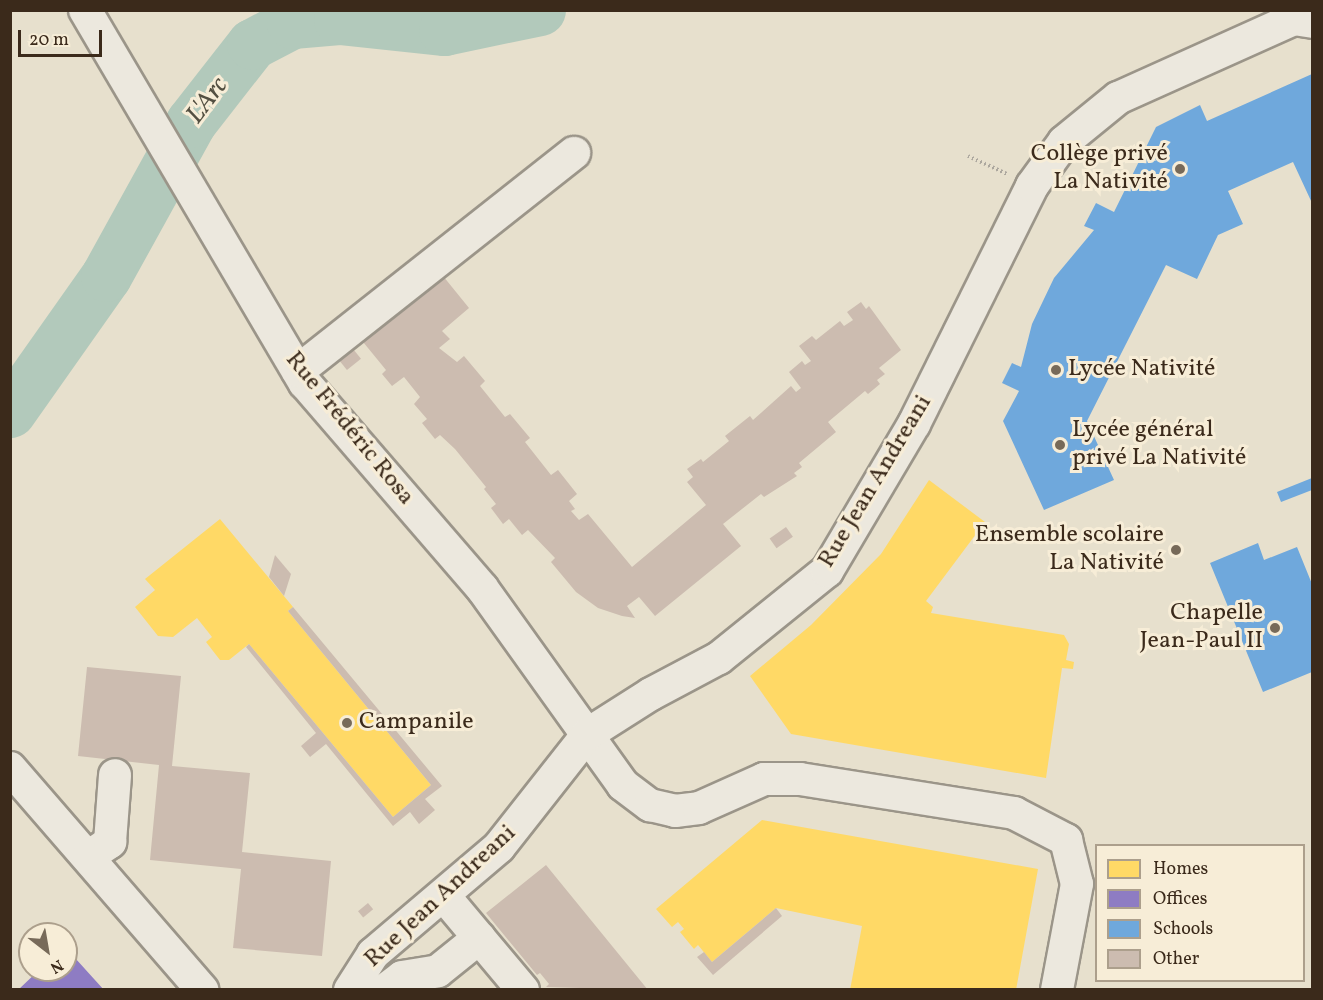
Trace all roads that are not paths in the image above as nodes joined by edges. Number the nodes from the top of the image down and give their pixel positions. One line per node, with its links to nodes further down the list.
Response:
1 (85, 11): 4 (street, Rue Frédéric Rosa)
2 (1312, 22): 5 (street, Rue Jean Andreani)
3 (574, 153): 4 (street)
4 (297, 371): 5 (street, Rue Frédéric Rosa)
5 (588, 734): 9 (street, Rue Jean Andreani); 15 (street, Rue Frédéric Rosa)
6 (10, 768): 8 (street)
7 (116, 775): 8 (street)
8 (88, 857): 11 (street)
9 (444, 896): 10 (street); 12 (street, Rue Jean Andreani)
10 (479, 938): 13 (street); 14 (street)
11 (202, 990)
12 (350, 990)
13 (385, 990)
14 (523, 990)
15 (1057, 990)

